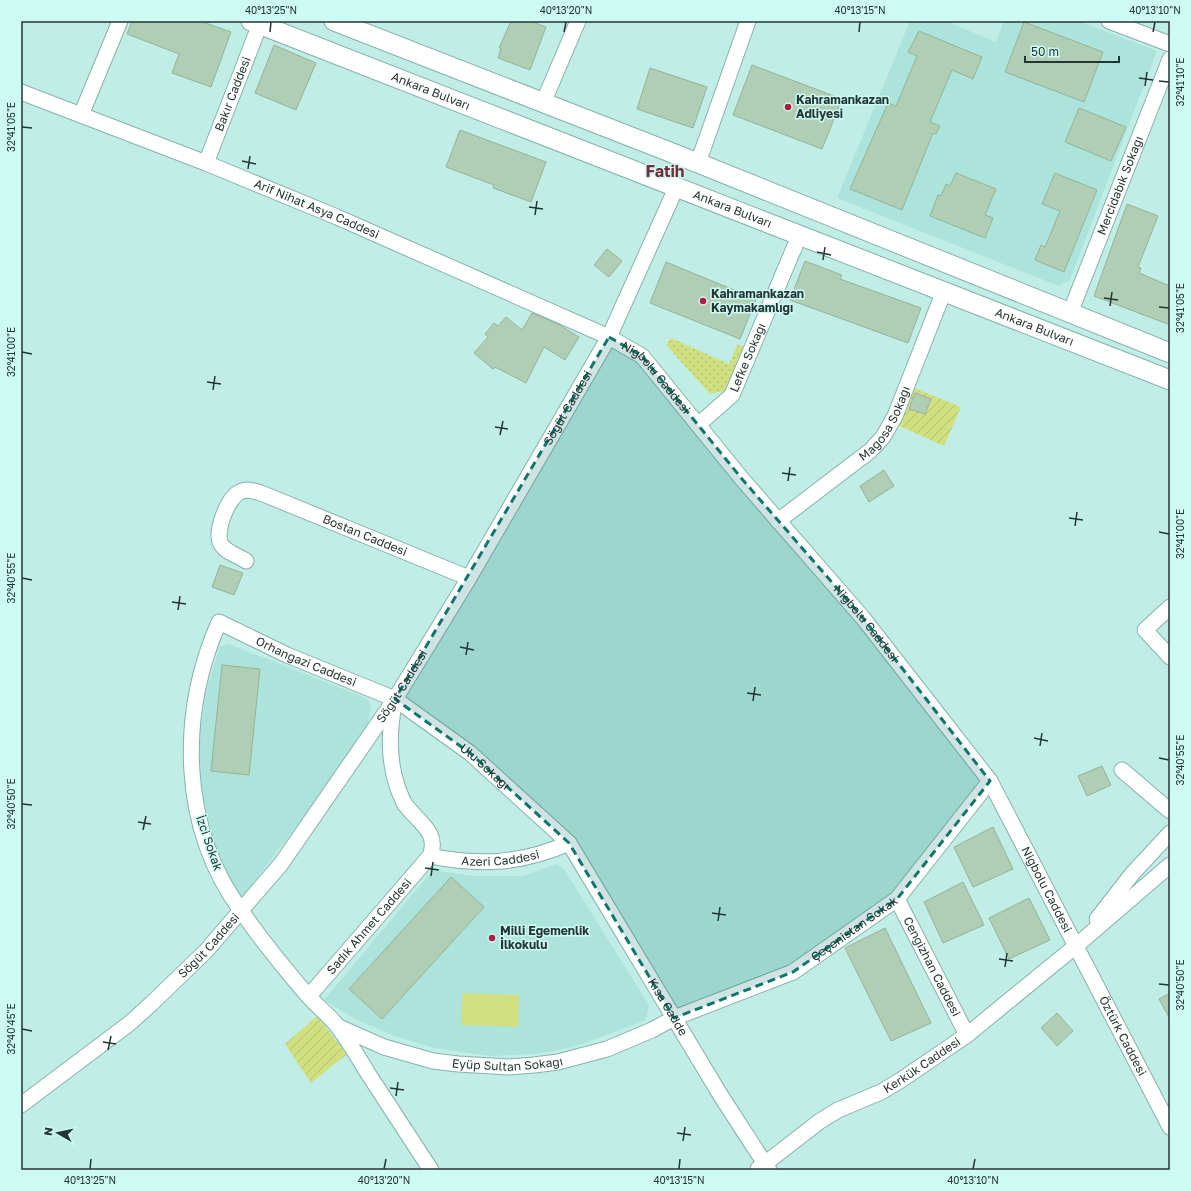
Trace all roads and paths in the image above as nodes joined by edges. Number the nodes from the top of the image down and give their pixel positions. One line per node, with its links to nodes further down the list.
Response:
1 (120, 21): 11 (street)
2 (334, 21): 10 (main road)
3 (578, 21): 10 (street)
4 (748, 21): 13 (street)
5 (1109, 21): 7 (street)
6 (255, 23): 12 (street, Bakır Caddesi); 14 (main road, Ankara Bulvarı)
7 (1170, 44)
8 (1170, 59): 17 (street, Mercidabık Sokağı)
9 (21, 92): 11 (street, Arif Nihat Asya Caddesi)
10 (543, 103): 13 (main road)
11 (81, 115): 12 (street, Arif Nihat Asya Caddesi)
12 (206, 163): 18 (street, Arif Nihat Asya Caddesi)
13 (698, 163): 17 (main road)
14 (678, 186): 15 (main road, Ankara Bulvarı); 18 (street, Söğüt Caddesi)
15 (800, 234): 16 (main road, Ankara Bulvarı); 21 (street, Lefke Sokağı)
16 (944, 291): 20 (main road, Ankara Bulvarı); 22 (street, Magosa Sokağı)
17 (1070, 313): 19 (main road)
18 (609, 337): 21 (street, Niğbolu Caddesi); 24 (street, Söğüt Caddesi)
19 (1170, 352)
20 (1170, 380)
21 (698, 426): 22 (street, Niğbolu Caddesi)
22 (778, 521): 30 (street, Niğbolu Caddesi)
23 (246, 561): 24 (street, Bostan Caddesi)
24 (469, 578): 28 (street, Söğüt Caddesi)
25 (1169, 610): 27 (street)
26 (219, 622): 28 (street, Orhangazi Caddesi); 37 (street, İzci Sokak)
27 (1170, 657)
28 (395, 699): 33 (street, Ulu Sokağı); 34 (street); 37 (street, Söğüt Caddesi)
29 (1122, 770): 31 (street)
30 (990, 781): 36 (street, Çeçenistan Sokak); 38 (street, Niğbolu Caddesi)
31 (1170, 811)
32 (1170, 833): 38 (street)
33 (569, 843): 34 (street, Azeri Caddesi); 40 (street, Kısa Cadde)
34 (430, 856): 39 (street, Sadık Ahmet Caddesi)
35 (1170, 865): 38 (street)
36 (897, 899): 40 (street, Çeçenistan Sokak); 42 (street, Cengizhan Caddesi)
37 (241, 912): 39 (street, İzci Sokak); 43 (street, Söğüt Caddesi)
38 (1077, 945): 42 (street, Kerkük Caddesi); 44 (street, Öztürk Caddesi)
39 (309, 996): 41 (street, İzci Sokak)
40 (674, 1018): 41 (street, Eyüp Sultan Sokağı); 45 (street, Kısa Cadde)
41 (338, 1026): 46 (street)
42 (967, 1035): 45 (street, Kerkük Caddesi)
43 (21, 1105)
44 (1170, 1127)
45 (764, 1168)
46 (431, 1170)

